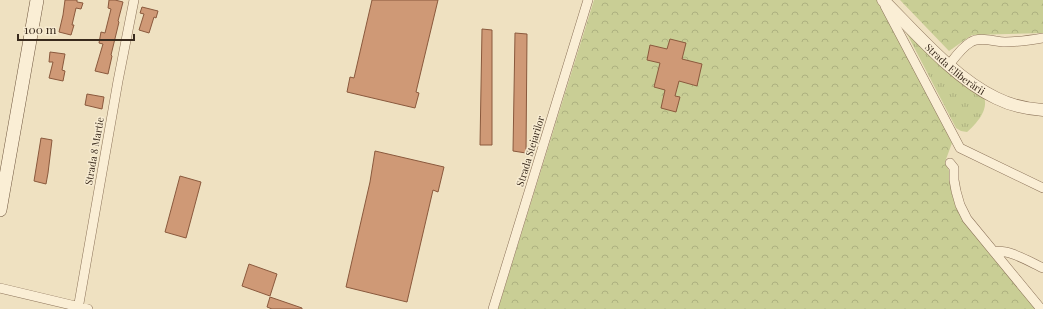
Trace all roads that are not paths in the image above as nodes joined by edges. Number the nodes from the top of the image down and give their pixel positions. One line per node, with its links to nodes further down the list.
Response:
1 (37, 0): 10 (main road)
2 (134, 0): 14 (street, Strada 8 Martie)
3 (588, 0): 16 (street, Strada Stejarilor)
4 (883, 0): 6 (street, Strada Eliberării); 9 (street)
5 (1043, 38): 6 (street)
6 (949, 65): 7 (street, Strada Eliberării)
7 (1043, 110)
8 (950, 163): 11 (street)
9 (1043, 188)
10 (0, 210)
11 (994, 252): 12 (street); 17 (street)
12 (1043, 268)
13 (0, 288): 14 (street)
14 (78, 308): 15 (street)
15 (88, 309)
16 (493, 309)
17 (1041, 309)

